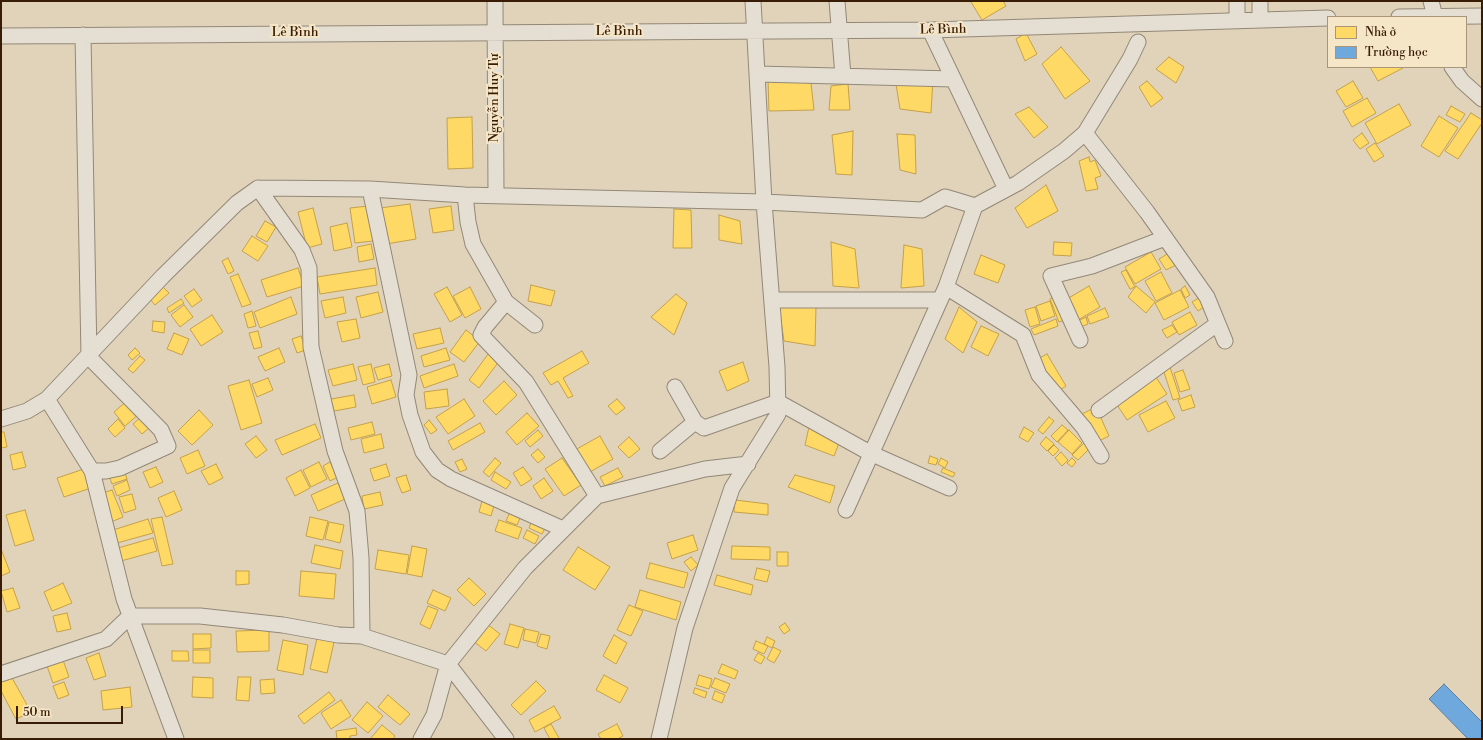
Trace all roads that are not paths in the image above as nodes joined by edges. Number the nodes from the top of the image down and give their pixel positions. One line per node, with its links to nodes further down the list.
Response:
1 (495, 1): 16 (street, Nguyễn Huy Tự)
2 (753, 1): 15 (street)
3 (837, 1): 13 (street)
4 (1237, 1): 12 (street)
5 (1260, 1): 11 (street)
6 (1431, 1): 7 (street)
7 (1435, 16)
8 (1467, 16): 9 (street)
9 (1482, 16)
10 (1327, 18): 11 (street, Lê Bình)
11 (1260, 19): 12 (street, Lê Bình)
12 (1237, 20): 14 (street, Lê Bình)
13 (840, 30): 14 (street, Lê Bình); 15 (street, Lê Bình); 22 (street)
14 (930, 30): 23 (street)
15 (755, 31): 16 (street, Lê Bình); 21 (street)
16 (495, 33): 17 (street, Lê Bình); 30 (street, Nguyễn Huy Tự)
17 (83, 35): 18 (street, Lê Bình); 41 (street)
18 (1, 36)
19 (1138, 42): 25 (street)
20 (1453, 68): 24 (street)
21 (758, 74): 22 (street); 31 (street)
22 (843, 76): 23 (street)
23 (953, 79): 28 (street)
24 (1482, 99)
25 (1085, 133): 28 (street); 33 (street)
26 (258, 188): 27 (street); 41 (street); 58 (street)
27 (370, 189): 29 (street); 56 (street)
28 (1006, 189): 32 (street)
29 (465, 195): 30 (street); 36 (street)
30 (496, 195): 31 (street)
31 (764, 202): 32 (street); 35 (street)
32 (975, 206): 34 (street)
33 (1165, 238): 37 (street); 39 (street)
34 (943, 293): 35 (street); 49 (street); 50 (street)
35 (773, 300): 44 (street)
36 (506, 302): 38 (street); 54 (street)
37 (1217, 324): 40 (street); 45 (street)
38 (535, 325)
39 (1080, 340)
40 (1225, 341)
41 (89, 356): 43 (street); 52 (street)
42 (675, 387): 47 (street)
43 (47, 399): 46 (street); 52 (street)
44 (778, 402): 47 (street); 49 (street); 51 (street)
45 (1099, 410)
46 (1, 419)
47 (695, 422): 48 (street)
48 (660, 452)
49 (870, 453): 53 (street); 55 (street)
50 (1102, 456)
51 (748, 464): 54 (street); 64 (street)
52 (92, 471): 57 (street)
53 (949, 488)
54 (597, 496): 56 (street)
55 (846, 510)
56 (563, 529): 59 (street)
57 (130, 616): 58 (street); 60 (street); 61 (street)
58 (362, 636): 59 (street)
59 (448, 664): 62 (street); 63 (street)
60 (1, 674)
61 (176, 739)
62 (421, 739)
63 (506, 739)
64 (659, 739)

